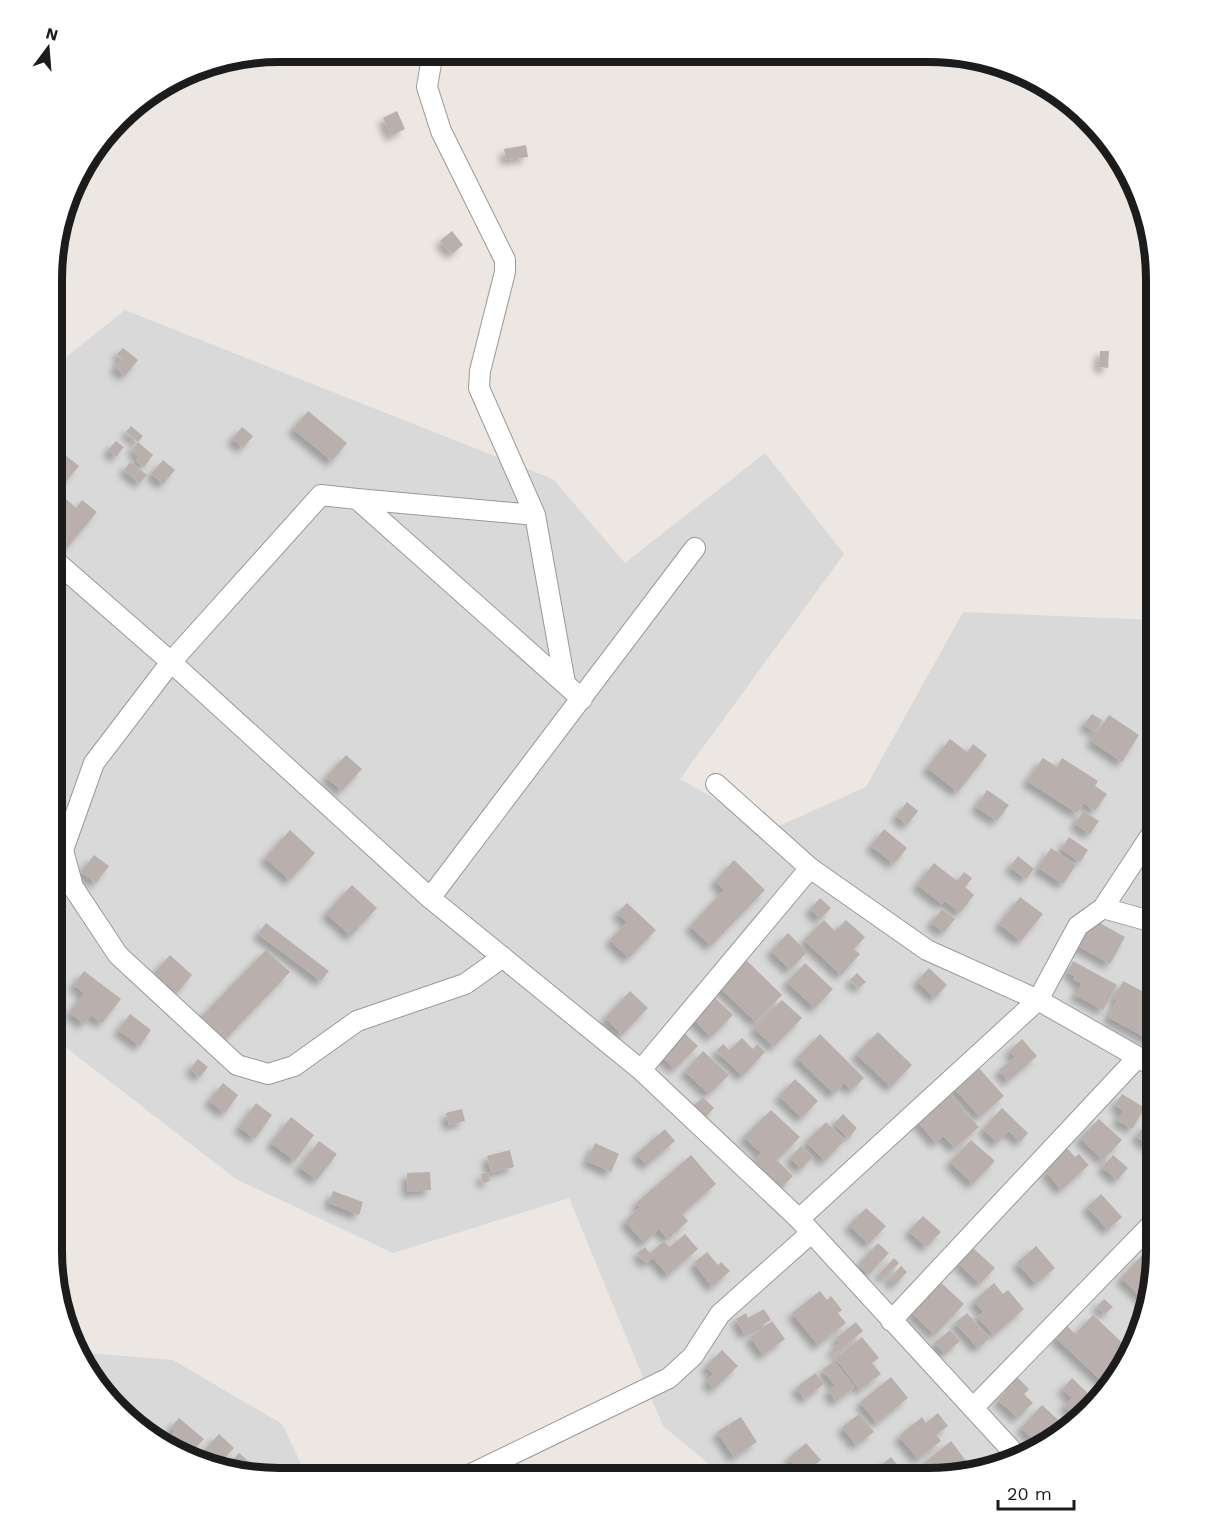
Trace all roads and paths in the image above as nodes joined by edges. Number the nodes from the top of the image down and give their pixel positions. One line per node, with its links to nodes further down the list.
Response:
1 (431, 62): 3 (street)
2 (357, 499): 3 (street); 6 (street); 7 (street)
3 (536, 515): 7 (street)
4 (694, 548): 8 (street)
5 (62, 567): 6 (street)
6 (171, 662): 12 (street); 15 (street)
7 (565, 683): 8 (street)
8 (582, 699): 12 (street)
9 (716, 784): 11 (street)
10 (1147, 841): 13 (street)
11 (810, 868): 16 (street); 19 (street)
12 (430, 898): 15 (street)
13 (1102, 908): 14 (street); 16 (street)
14 (1147, 920)
15 (502, 957): 19 (street)
16 (1038, 1000): 17 (street); 20 (street)
17 (1137, 1058): 18 (street); 22 (street)
18 (1147, 1063)
19 (641, 1070): 20 (street)
20 (805, 1226): 22 (street); 25 (street)
21 (1147, 1228): 23 (street)
22 (891, 1321): 23 (street)
23 (974, 1408): 24 (street)
24 (1013, 1452)
25 (485, 1468)

